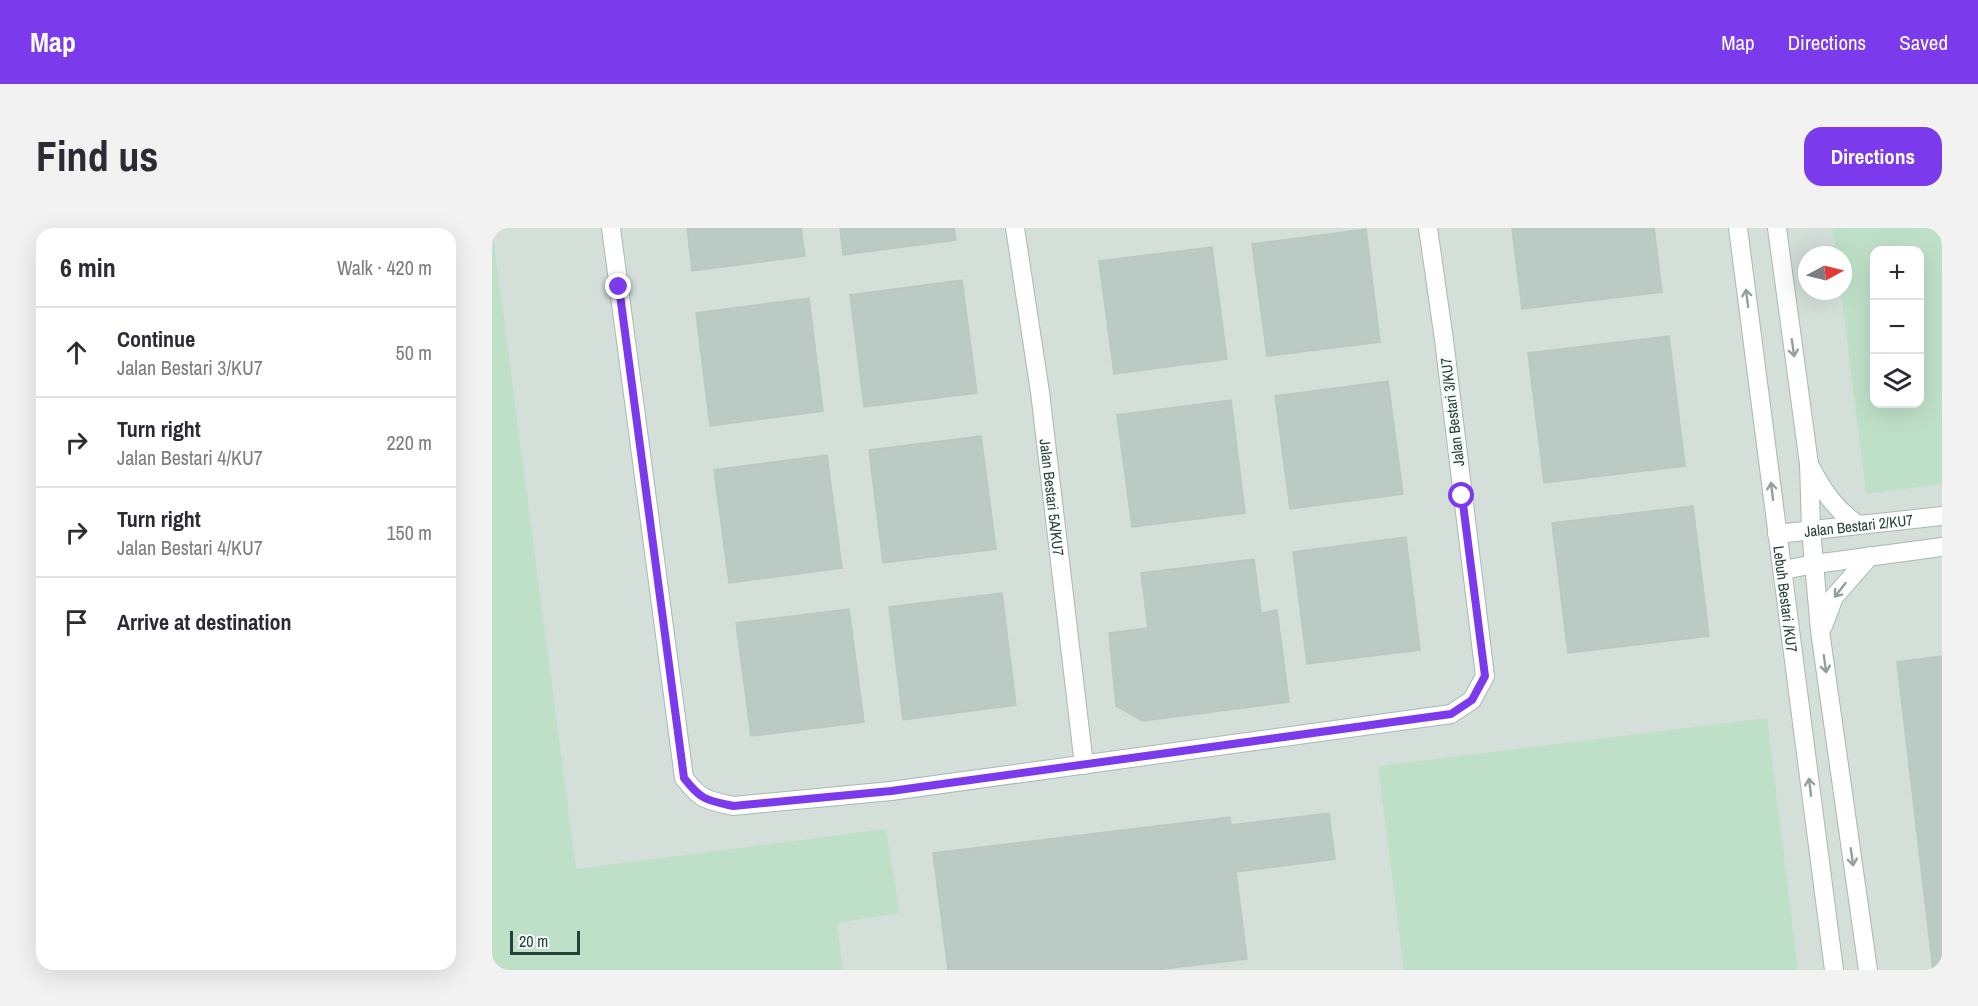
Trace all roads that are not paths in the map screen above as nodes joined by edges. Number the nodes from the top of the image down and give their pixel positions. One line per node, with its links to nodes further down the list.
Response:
1 (611, 228): 16 (street)
2 (1015, 228): 16 (street, Jalan Bestari 5A/KU7)
3 (1428, 228): 16 (street, Jalan Bestari 3/KU7)
4 (1738, 228): 10 (street, Lebuh Bestari /KU7, one-way to 4)
5 (1778, 228): 6 (street, Lebuh Bestari /KU7, one-way to 6)
6 (1809, 464): 8 (street); 9 (street, Lebuh Bestari /KU7)
7 (1942, 516): 8 (street, Jalan Bestari 2/KU7)
8 (1857, 524): 9 (street, Jalan Bestari 2/KU7)
9 (1812, 529): 10 (street, Jalan Bestari 2/KU7); 13 (street, Lebuh Bestari /KU7)
10 (1777, 534): 14 (street, Lebuh Bestari /KU7)
11 (1942, 547): 12 (street)
12 (1870, 556): 13 (street); 15 (street, one-way to 15)
13 (1815, 564): 14 (street); 15 (street, Lebuh Bestari /KU7)
14 (1783, 570): 17 (street, Lebuh Bestari /KU7, one-way to 14)
15 (1820, 631): 18 (street, Lebuh Bestari /KU7, one-way to 18)
16 (1084, 765)
17 (1834, 970)
18 (1868, 970)

